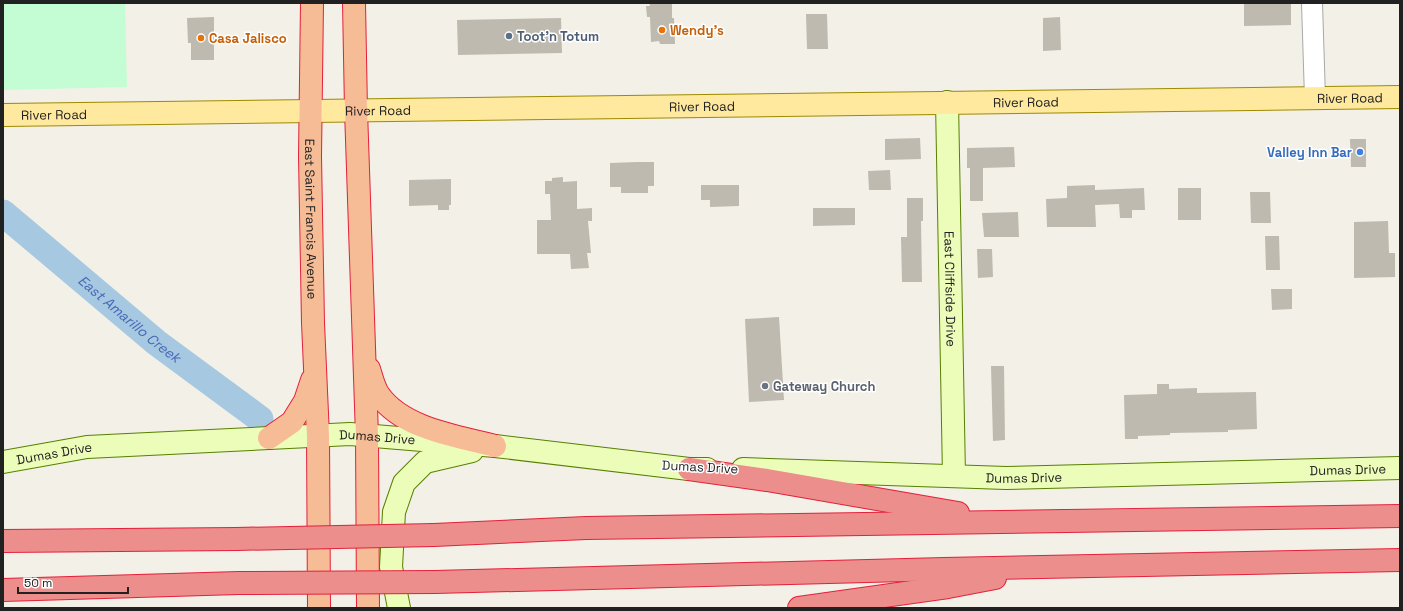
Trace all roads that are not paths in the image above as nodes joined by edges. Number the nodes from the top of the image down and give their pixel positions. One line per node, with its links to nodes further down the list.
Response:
1 (312, 3): 8 (highway, East Saint Francis Avenue)
2 (354, 3): 7 (highway)
3 (1312, 3): 5 (street)
4 (1400, 97): 5 (main road, River Road)
5 (1316, 98): 6 (main road, River Road)
6 (947, 102): 7 (main road, River Road); 19 (main road, East Cliffside Drive)
7 (356, 110): 8 (main road, River Road); 10 (highway)
8 (310, 111): 9 (main road, River Road); 11 (highway, East Saint Francis Avenue)
9 (3, 115)
10 (364, 355): 13 (highway); 15 (highway)
11 (315, 369): 12 (highway, East Saint Francis Avenue); 14 (highway)
12 (318, 436): 13 (main road, Dumas Drive); 14 (main road, Dumas Drive); 26 (highway, East Saint Francis Avenue)
13 (367, 436): 15 (main road, Dumas Drive); 27 (highway)
14 (269, 438): 16 (main road, Dumas Drive)
15 (495, 446): 18 (main road, Dumas Drive); 28 (main road)
16 (3, 462)
17 (1400, 468): 19 (main road, Dumas Drive)
18 (689, 469): 19 (main road, Dumas Drive); 21 (highway)
19 (954, 476)
20 (1400, 516): 21 (highway)
21 (1009, 522): 22 (highway, bridge)
22 (3, 541)
23 (1400, 560): 24 (highway)
24 (1057, 566): 25 (highway, bridge); 29 (highway)
25 (3, 590)
26 (319, 608)
27 (368, 608)
28 (399, 608)
29 (799, 608)

